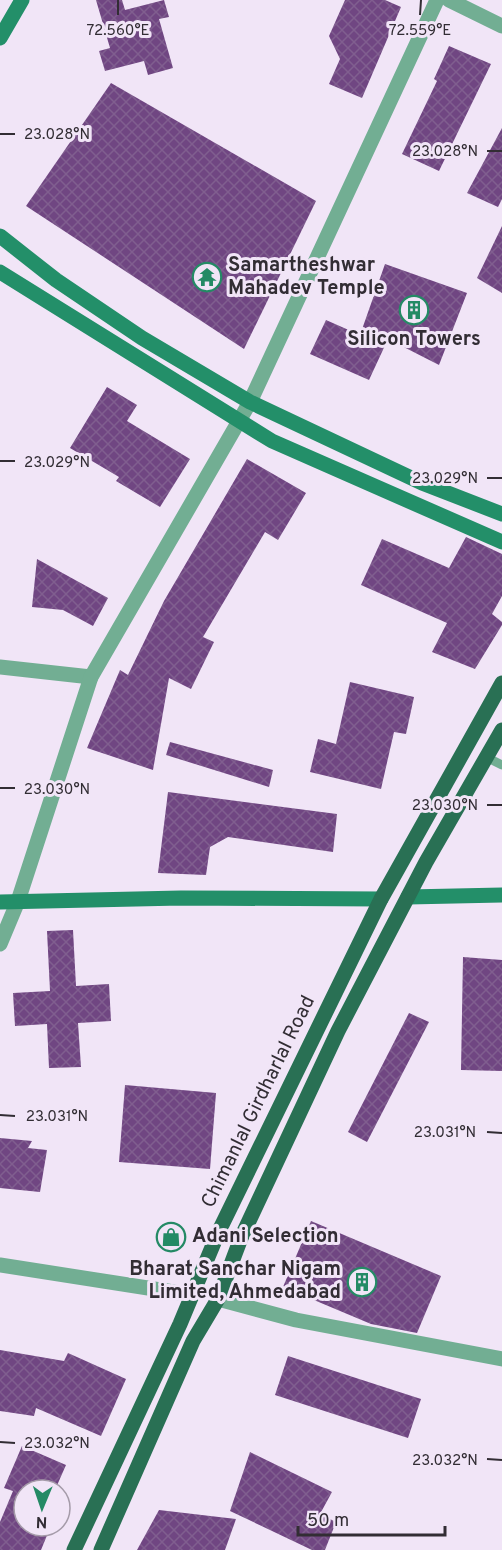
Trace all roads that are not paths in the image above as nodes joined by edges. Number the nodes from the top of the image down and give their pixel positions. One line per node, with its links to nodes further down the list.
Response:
1 (22, 0): 5 (main road)
2 (437, 0): 8 (street)
3 (449, 0): 4 (street)
4 (502, 26)
5 (0, 38)
6 (0, 236): 8 (main road)
7 (0, 272): 9 (main road)
8 (250, 402): 9 (street); 10 (main road)
9 (238, 419): 11 (main road); 13 (street)
10 (502, 514)
11 (502, 542)
12 (0, 667): 13 (street)
13 (91, 677): 22 (street)
14 (502, 683): 20 (main road, Chimanlal Girdharlal Road)
15 (502, 730): 16 (main road, Chimanlal Girdharlal Road)
16 (486, 757): 17 (lane); 19 (main road, Chimanlal Girdharlal Road)
17 (502, 765)
18 (502, 895): 19 (main road)
19 (408, 897): 26 (main road, Chimanlal Girdharlal Road)
20 (381, 899): 22 (main road); 25 (main road, Chimanlal Girdharlal Road)
21 (0, 902): 22 (main road)
22 (18, 902): 23 (street)
23 (0, 944)
24 (0, 1265): 25 (street)
25 (193, 1295): 28 (main road, Chimanlal Girdharlal Road)
26 (218, 1299): 27 (street); 29 (main road, Chimanlal Girdharlal Road)
27 (502, 1359)
28 (74, 1550)
29 (101, 1550)

